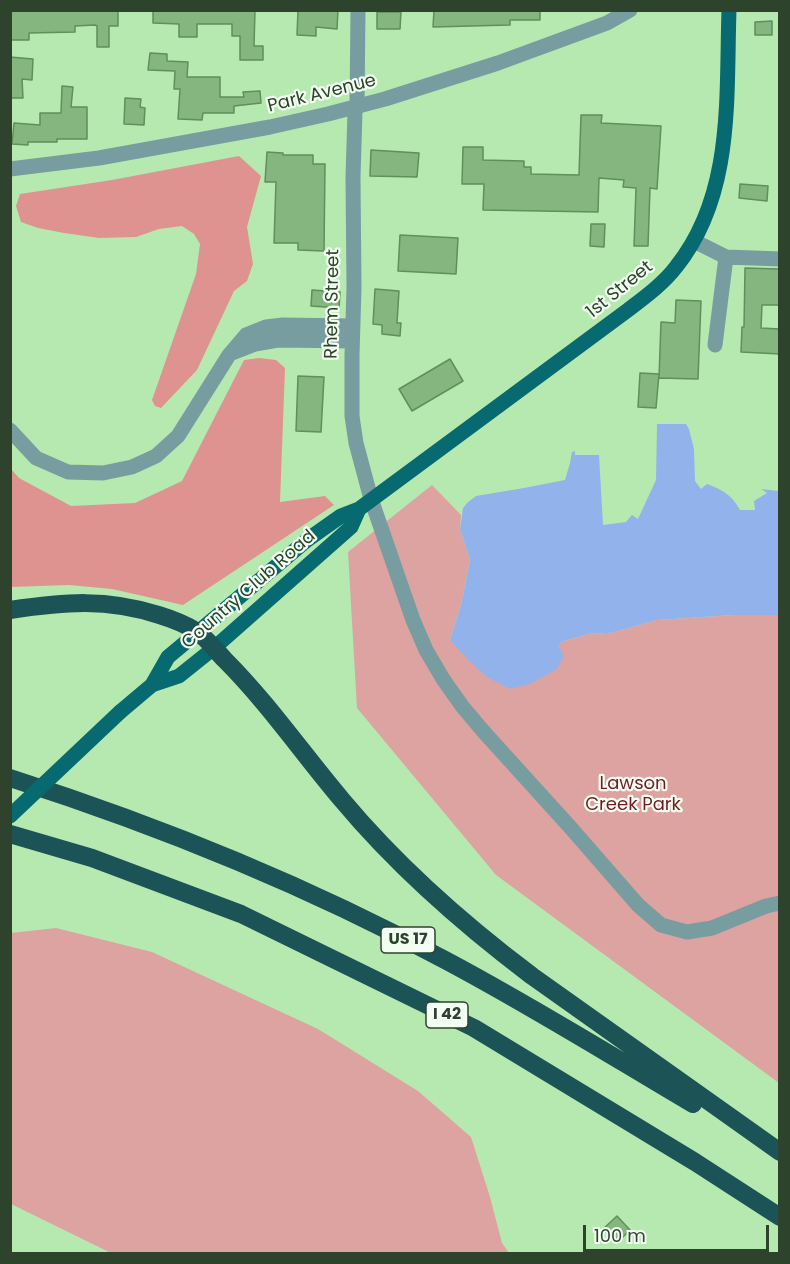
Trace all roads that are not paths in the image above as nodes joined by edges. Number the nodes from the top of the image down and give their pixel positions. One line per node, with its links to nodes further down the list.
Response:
1 (358, 10): 4 (street, Rhem Street)
2 (630, 10): 4 (street, Park Avenue)
3 (729, 10): 6 (main road, 1st Street)
4 (357, 107): 5 (street, Park Avenue); 9 (street, Rhem Street)
5 (10, 169)
6 (694, 241): 7 (street); 12 (main road, 1st Street)
7 (726, 257): 8 (street); 10 (street)
8 (780, 259)
9 (352, 334): 11 (street); 12 (street, Rhem Street)
10 (715, 345)
11 (10, 430)
12 (365, 504): 14 (main road, Country Club Road); 15 (main road, Country Club Road); 20 (street, Rhem Street)
13 (10, 610): 14 (highway)
14 (198, 632): 15 (highway); 16 (main road, Country Club Road)
15 (214, 648): 16 (main road, Country Club Road); 21 (highway)
16 (152, 685): 18 (main road, Country Club Road, bridge)
17 (10, 778): 21 (highway, US 17)
18 (10, 816)
19 (10, 836): 22 (highway, I 42)
20 (780, 903)
21 (780, 1153)
22 (780, 1217)

